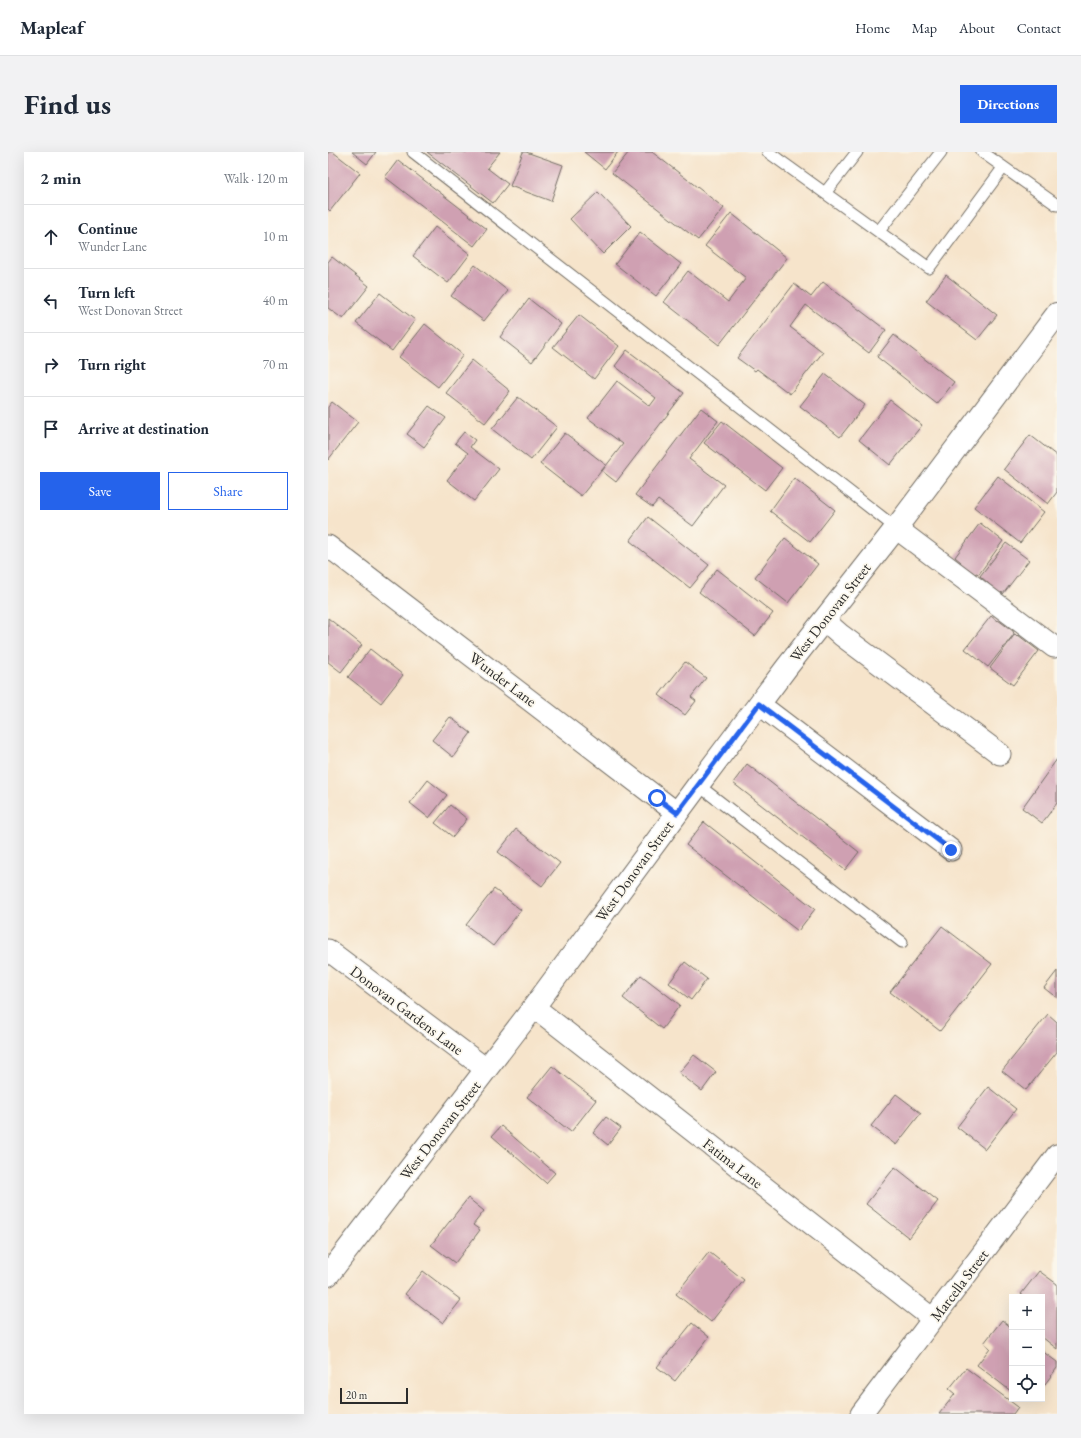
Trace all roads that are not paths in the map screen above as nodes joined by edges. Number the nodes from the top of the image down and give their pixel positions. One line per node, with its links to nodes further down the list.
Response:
1 (413, 152): 11 (lane)
2 (857, 152): 7 (lane)
3 (941, 152): 9 (lane)
4 (982, 152): 6 (lane)
5 (773, 153): 7 (lane)
6 (1003, 168): 8 (lane); 9 (lane)
7 (825, 193): 9 (lane)
8 (1055, 200)
9 (879, 231)
10 (1057, 314): 11 (street, West Donovan Street)
11 (896, 528): 13 (street, West Donovan Street); 14 (street)
12 (328, 546): 18 (street, Wunder Lane)
13 (824, 620): 15 (street, West Donovan Street); 16 (street)
14 (1054, 647)
15 (759, 704): 17 (street, West Donovan Street); 19 (street)
16 (1000, 754)
17 (698, 785): 18 (street, West Donovan Street); 20 (lane)
18 (677, 813): 22 (street, West Donovan Street)
19 (951, 850)
20 (902, 942)
21 (328, 950): 23 (street, Donovan Gardens Lane)
22 (534, 1007): 23 (street, West Donovan Street); 26 (street, Fatima Lane)
23 (486, 1069): 25 (street, West Donovan Street)
24 (1057, 1155): 26 (street, Marcella Street)
25 (328, 1275)
26 (933, 1319): 27 (street, Marcella Street)
27 (860, 1414)

